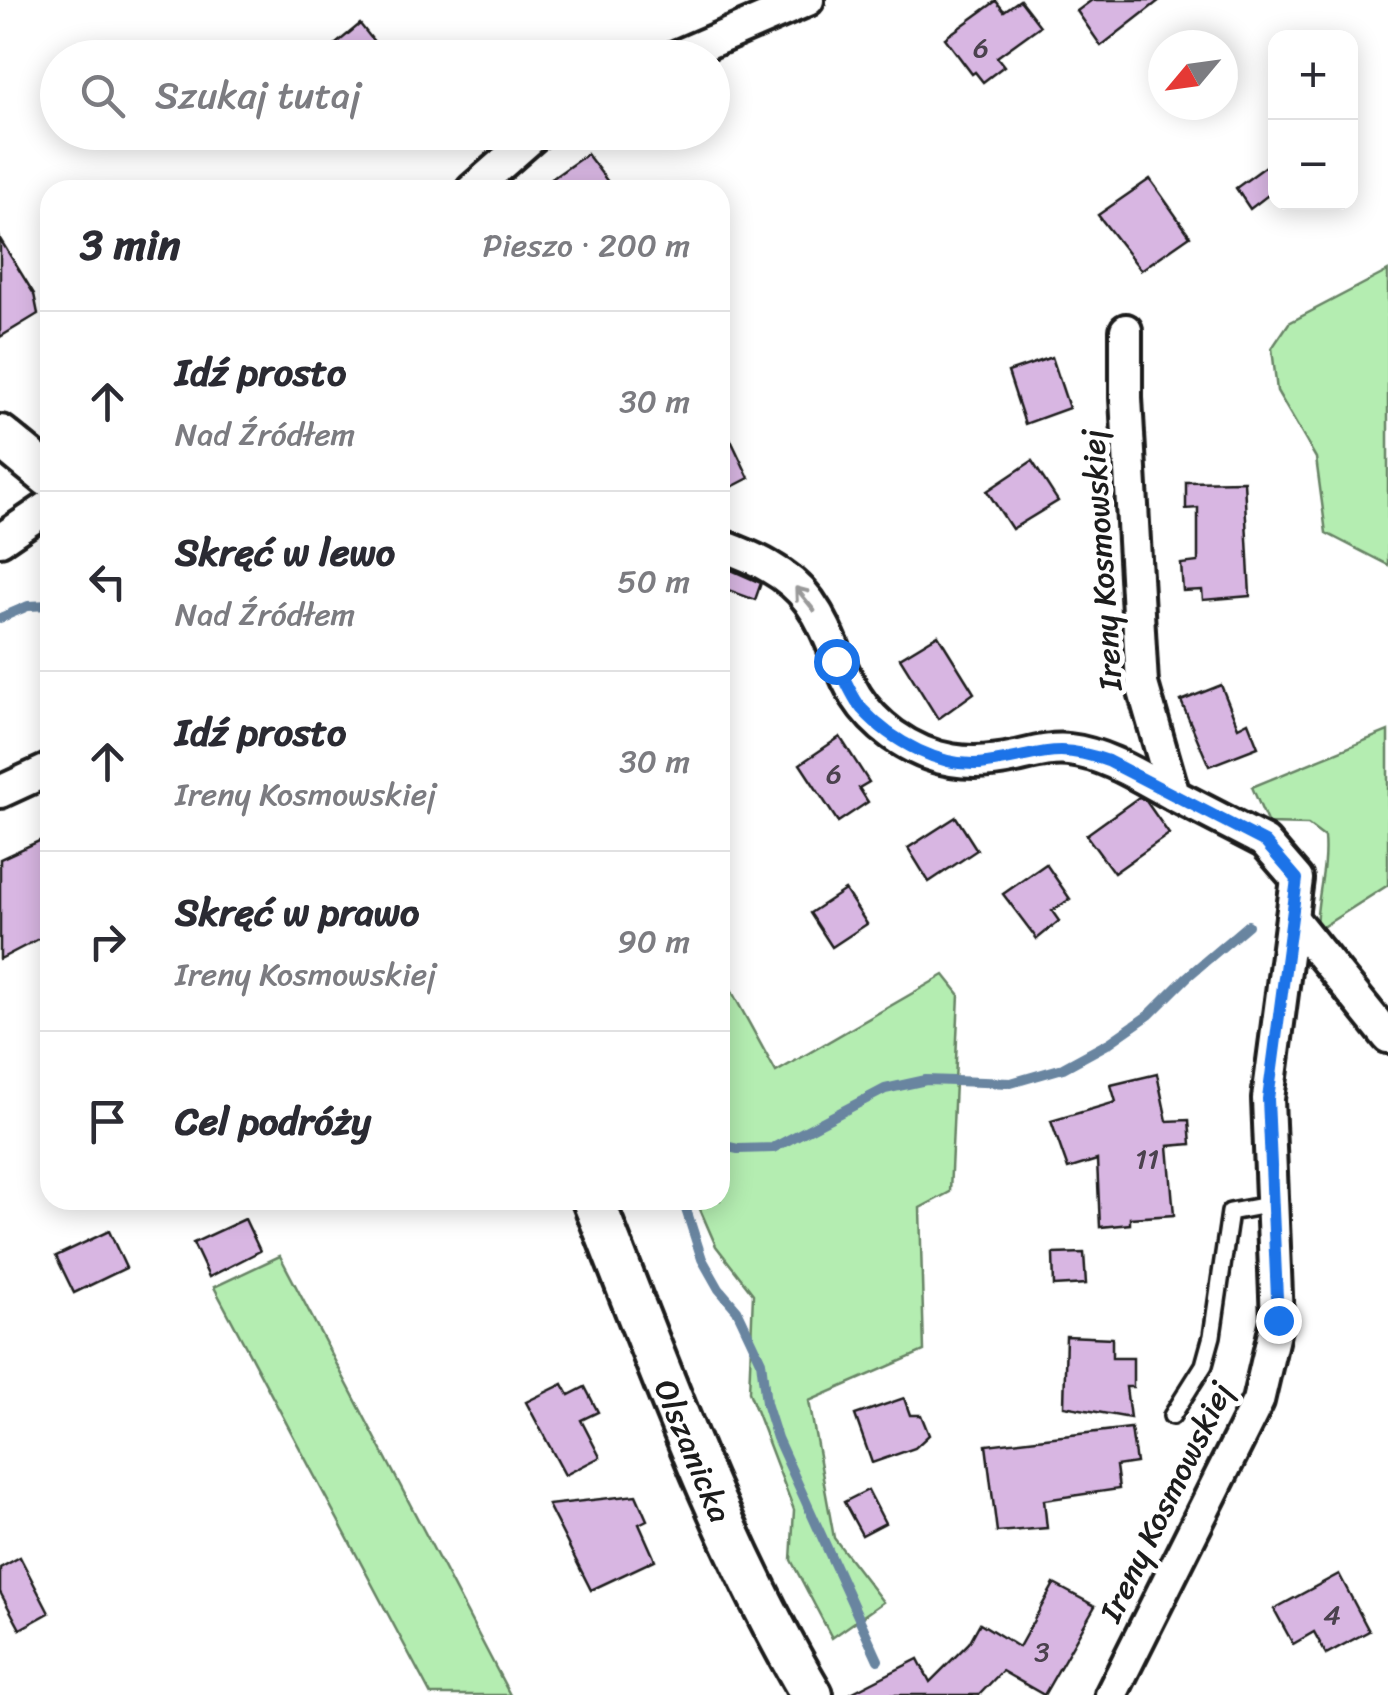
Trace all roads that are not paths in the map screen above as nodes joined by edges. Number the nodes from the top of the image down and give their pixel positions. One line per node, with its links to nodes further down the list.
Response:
1 (808, 0): 2 (street)
2 (715, 40)
3 (518, 150): 4 (street)
4 (483, 180)
5 (1126, 330): 13 (street, Ireny Kosmowskiej)
6 (0, 436): 7 (street)
7 (40, 469)
8 (40, 513): 9 (street)
9 (0, 540)
10 (730, 549): 13 (street, one-way to 10)
11 (40, 774): 12 (street)
12 (0, 792)
13 (1174, 794): 14 (street, Ireny Kosmowskiej)
14 (1292, 918): 15 (street); 16 (street, Ireny Kosmowskiej)
15 (1388, 1037)
16 (1272, 1204): 18 (lane); 20 (street, Ireny Kosmowskiej)
17 (597, 1210): 19 (street, Olszanicka)
18 (1172, 1416)
19 (812, 1695)
20 (1111, 1695)

